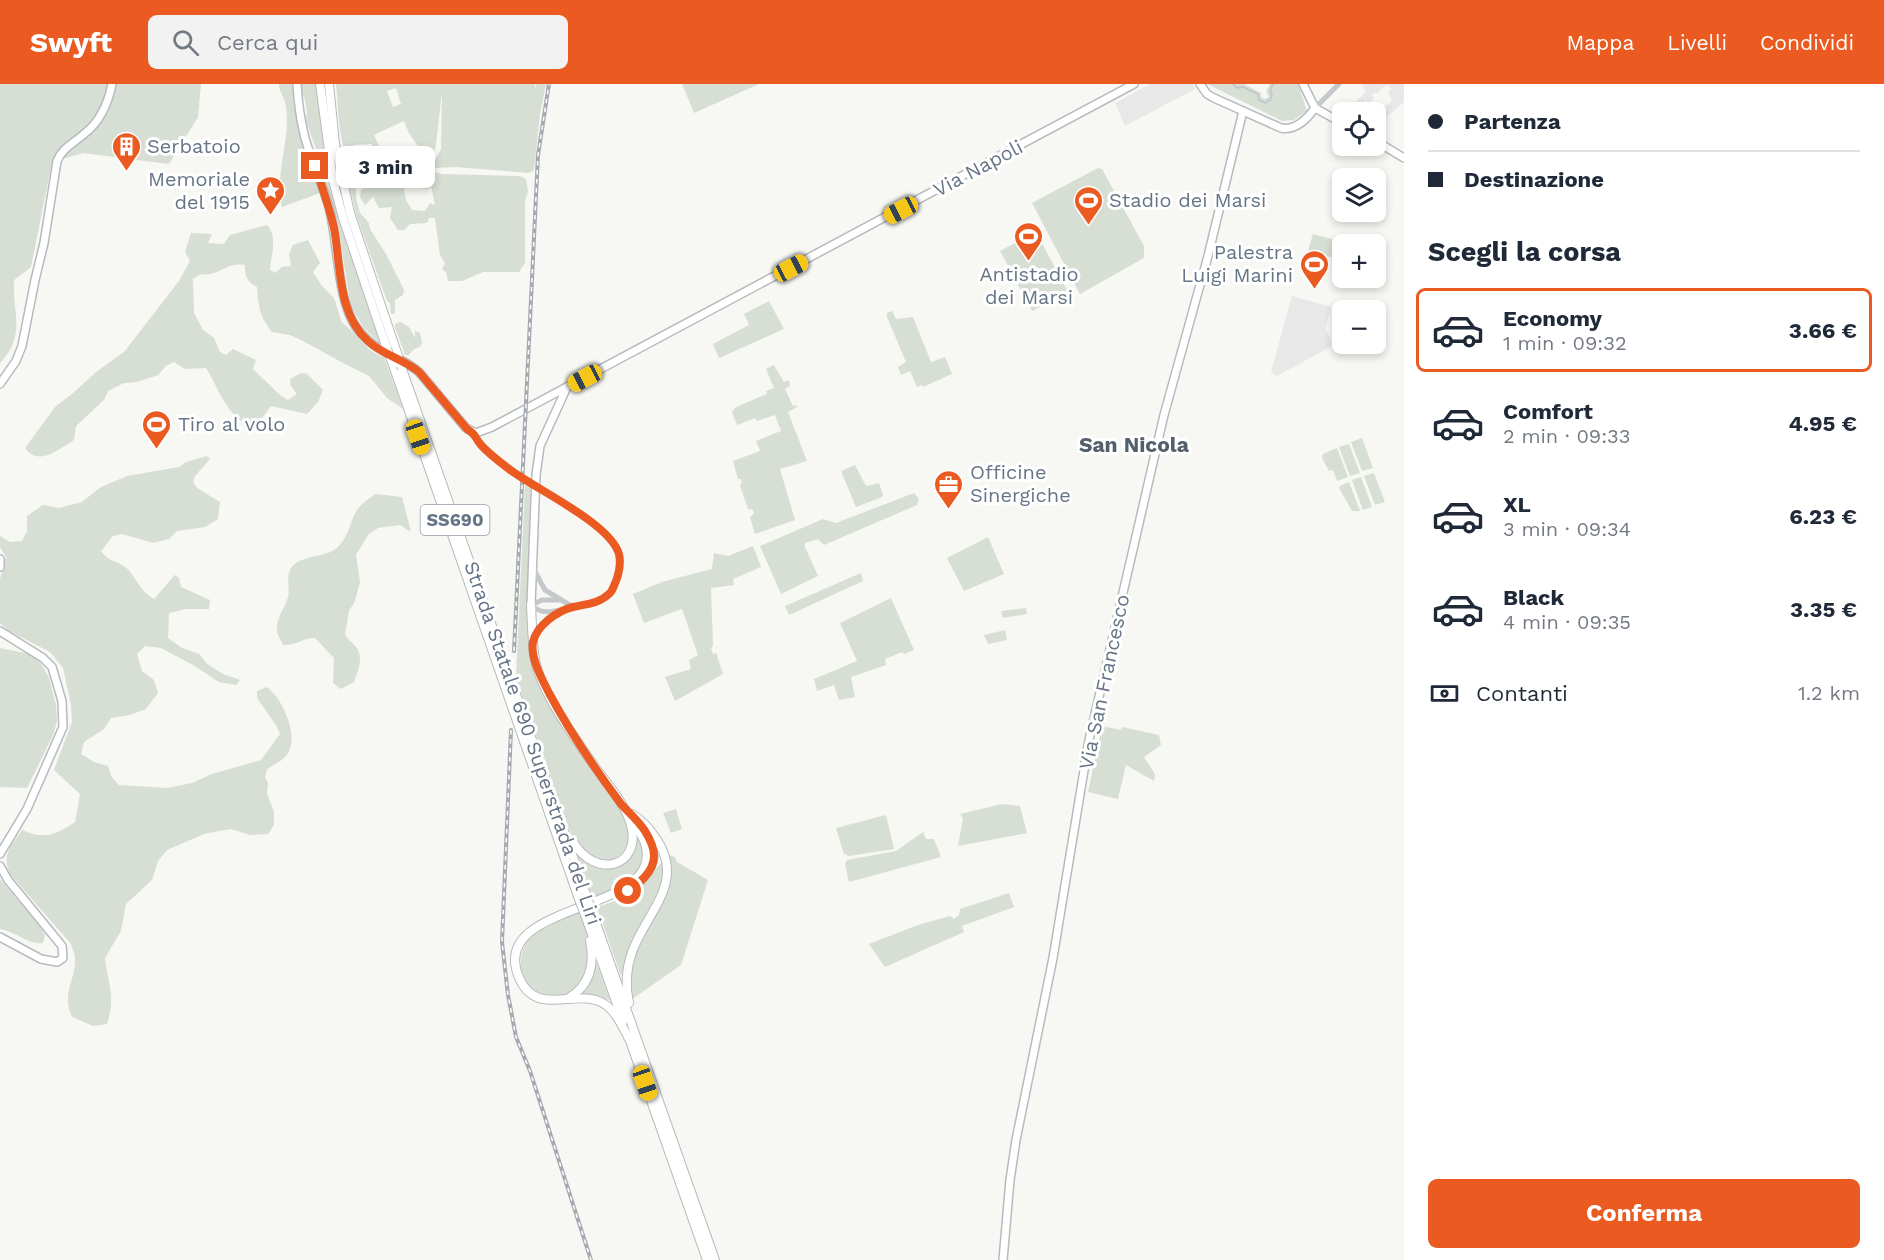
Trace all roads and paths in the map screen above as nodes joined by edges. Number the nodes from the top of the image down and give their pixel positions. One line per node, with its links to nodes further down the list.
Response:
1 (112, 84): 14 (main road)
2 (297, 84): 17 (main road)
3 (320, 84): 16 (highway, Strada Statale 690 Superstrada del Liri / SS690, bridge)
4 (328, 84): 16 (highway, Strada Statale 690 Superstrada del Liri / SS690, bridge)
5 (1134, 84): 15 (main road, Via Napoli)
6 (1200, 84): 10 (main road)
7 (1303, 84): 9 (main road)
8 (1339, 84): 9 (street)
9 (1315, 108): 10 (main road); 11 (main road)
10 (1244, 111): 40 (main road, Via San Francesco)
11 (1332, 117)
12 (1386, 147): 13 (main road)
13 (1404, 158)
14 (0, 384)
15 (567, 387): 17 (main road, Via Napoli); 19 (main road)
16 (407, 393): 27 (highway, Strada Statale 690 Superstrada del Liri / SS690)
17 (474, 432): 23 (street, bridge)
18 (0, 559): 20 (main road)
19 (532, 564): 21 (street); 22 (main road)
20 (0, 567)
21 (559, 600): 22 (street); 23 (street)
22 (531, 605): 24 (street); 26 (highway)
23 (573, 607): 24 (street)
24 (560, 611): 26 (street)
25 (0, 631): 30 (main road)
26 (533, 642): 29 (highway)
27 (495, 650): 28 (highway, Strada Statale 690 Superstrada del Liri / SS690); 32 (highway, Strada Statale 690 Superstrada del Liri / SS690)
28 (558, 812): 29 (highway); 32 (highway, Strada Statale 690 Superstrada del Liri / SS690)
29 (630, 815): 32 (highway); 37 (highway)
30 (0, 854)
31 (0, 866): 34 (main road)
32 (581, 904): 33 (highway, Strada Statale 690 Superstrada del Liri / SS690, bridge); 35 (highway)
33 (588, 911): 35 (highway); 36 (highway, Strada Statale 690 Superstrada del Liri / SS690); 37 (highway, Strada Statale 690 Superstrada del Liri / SS690)
34 (0, 937)
35 (567, 999): 36 (highway)
36 (629, 1039): 38 (highway, Strada Statale 690 Superstrada del Liri / SS690)
37 (639, 1042): 39 (highway, Strada Statale 690 Superstrada del Liri / SS690)
38 (707, 1260)
39 (715, 1260)
40 (1003, 1260)

